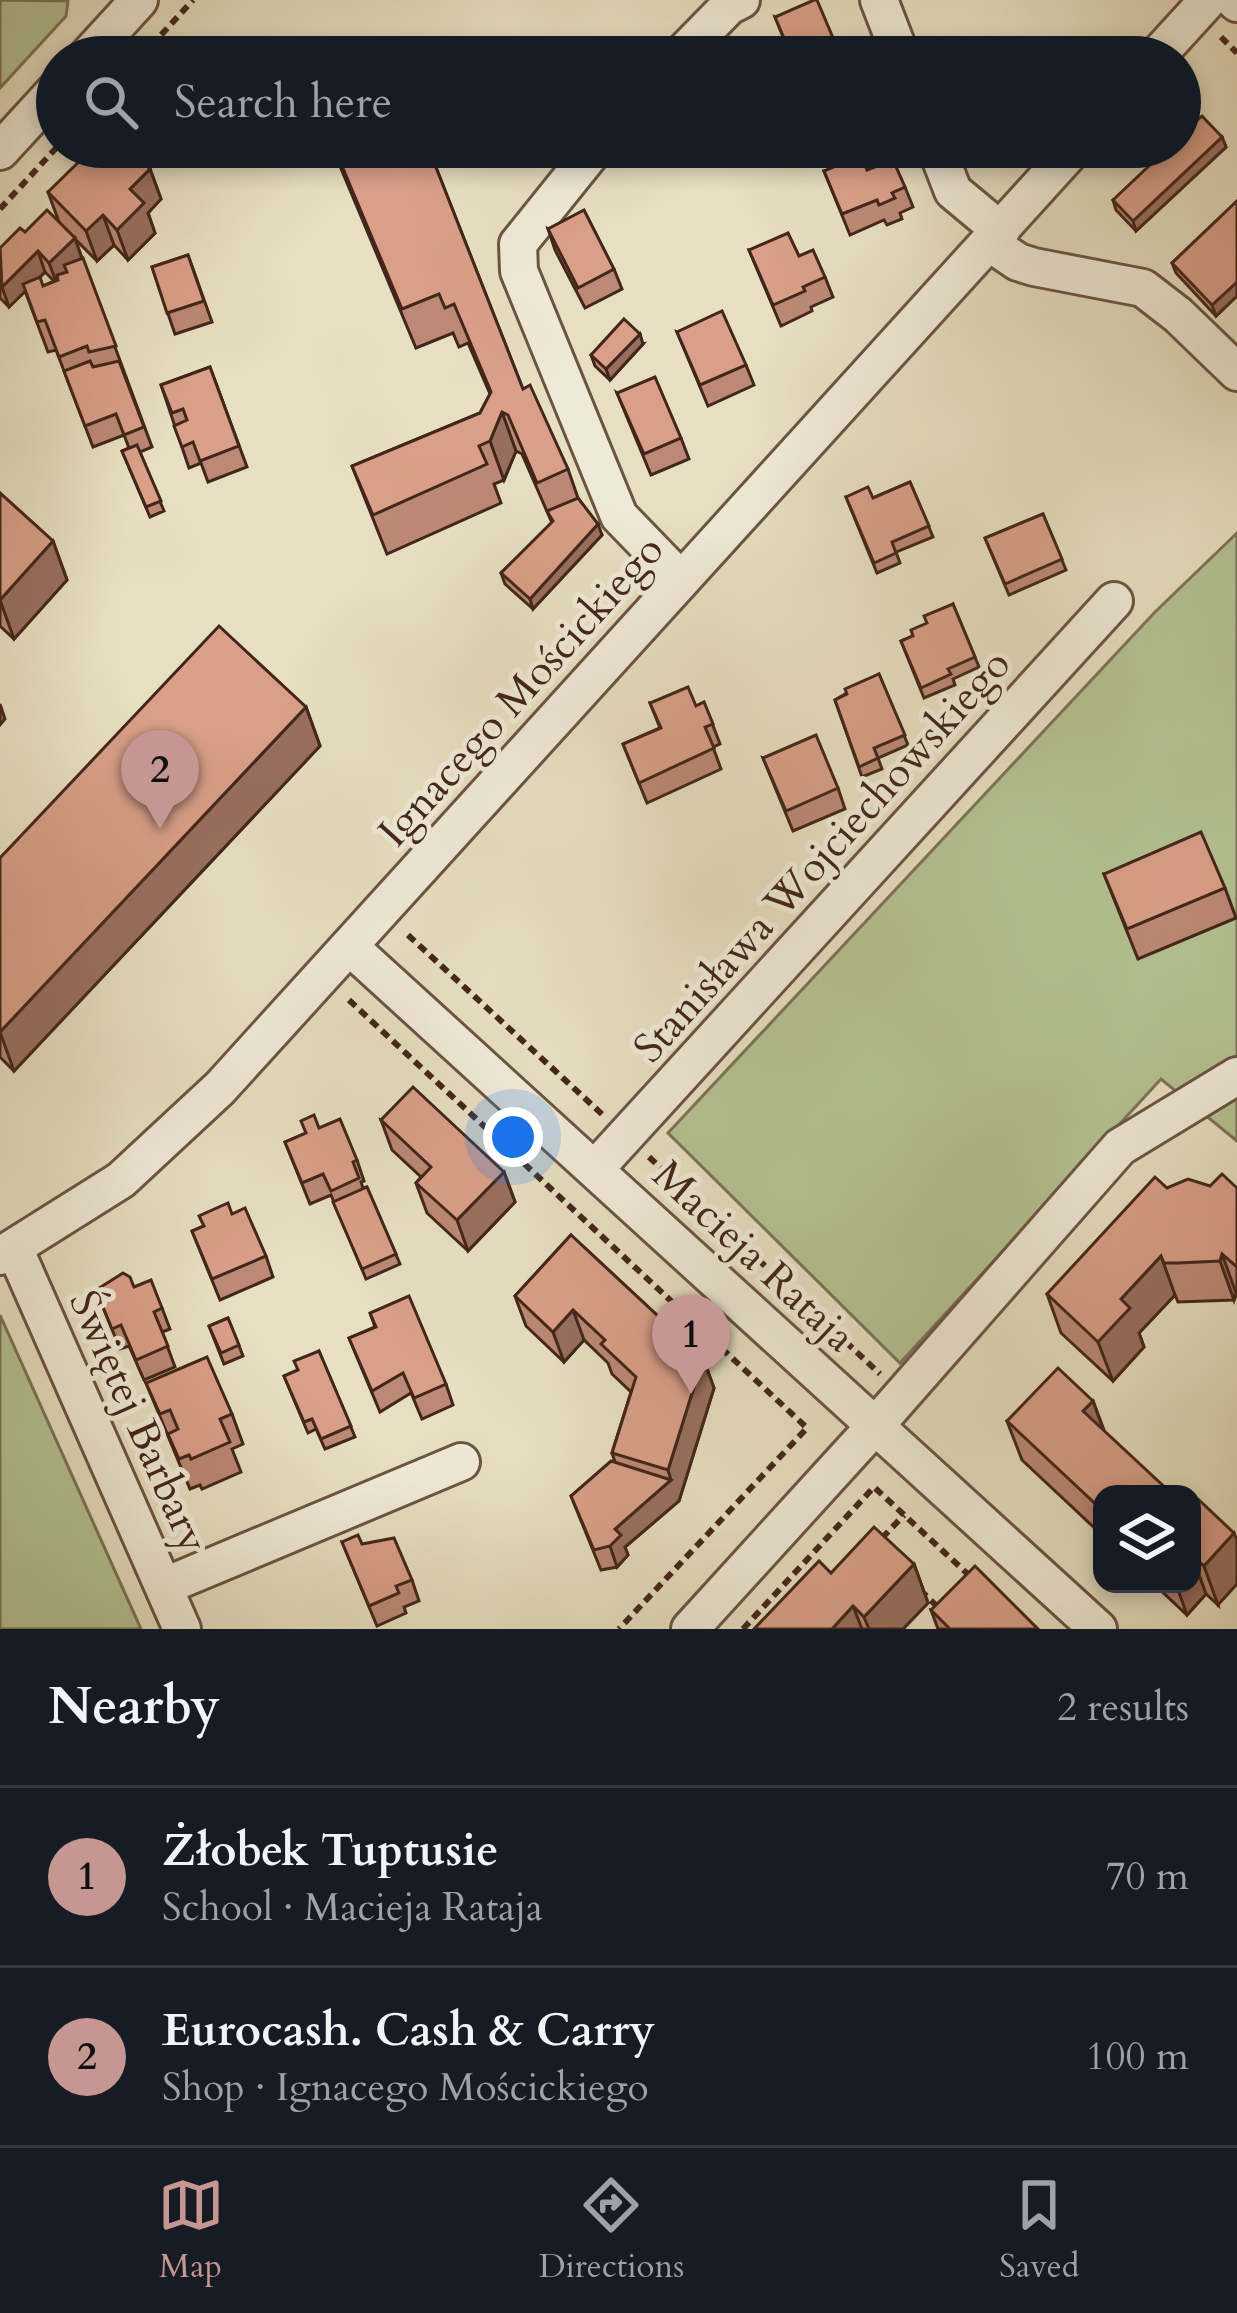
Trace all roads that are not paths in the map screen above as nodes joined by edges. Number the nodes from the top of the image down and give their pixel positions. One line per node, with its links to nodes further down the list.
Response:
1 (741, 0): 6 (street)
2 (878, 0): 7 (street)
3 (1208, 0): 8 (street)
4 (119, 6): 5 (street)
5 (100, 36)
6 (700, 36)
7 (893, 36)
8 (1175, 36)
9 (36, 112): 10 (street)
10 (0, 151)
11 (579, 168): 16 (street)
12 (944, 168): 14 (street)
13 (1057, 168): 14 (street, Ignacego Mościckiego)
14 (995, 237): 15 (street); 16 (street, Ignacego Mościckiego)
15 (1237, 372)
16 (680, 579): 18 (street, Ignacego Mościckiego)
17 (1114, 602): 20 (street, Stanisława Wojciechowskiego)
18 (350, 947): 20 (street, Macieja Rataja); 21 (street, Ignacego Mościckiego)
19 (1237, 1076): 22 (street)
20 (595, 1169): 22 (street, Macieja Rataja)
21 (7, 1253): 24 (street, Świętej Barbary)
22 (875, 1426): 26 (street); 27 (street, Macieja Rataja)
23 (461, 1462): 24 (street)
24 (165, 1586): 25 (street, Świętej Barbary)
25 (182, 1629)
26 (690, 1629)
27 (1098, 1629)

